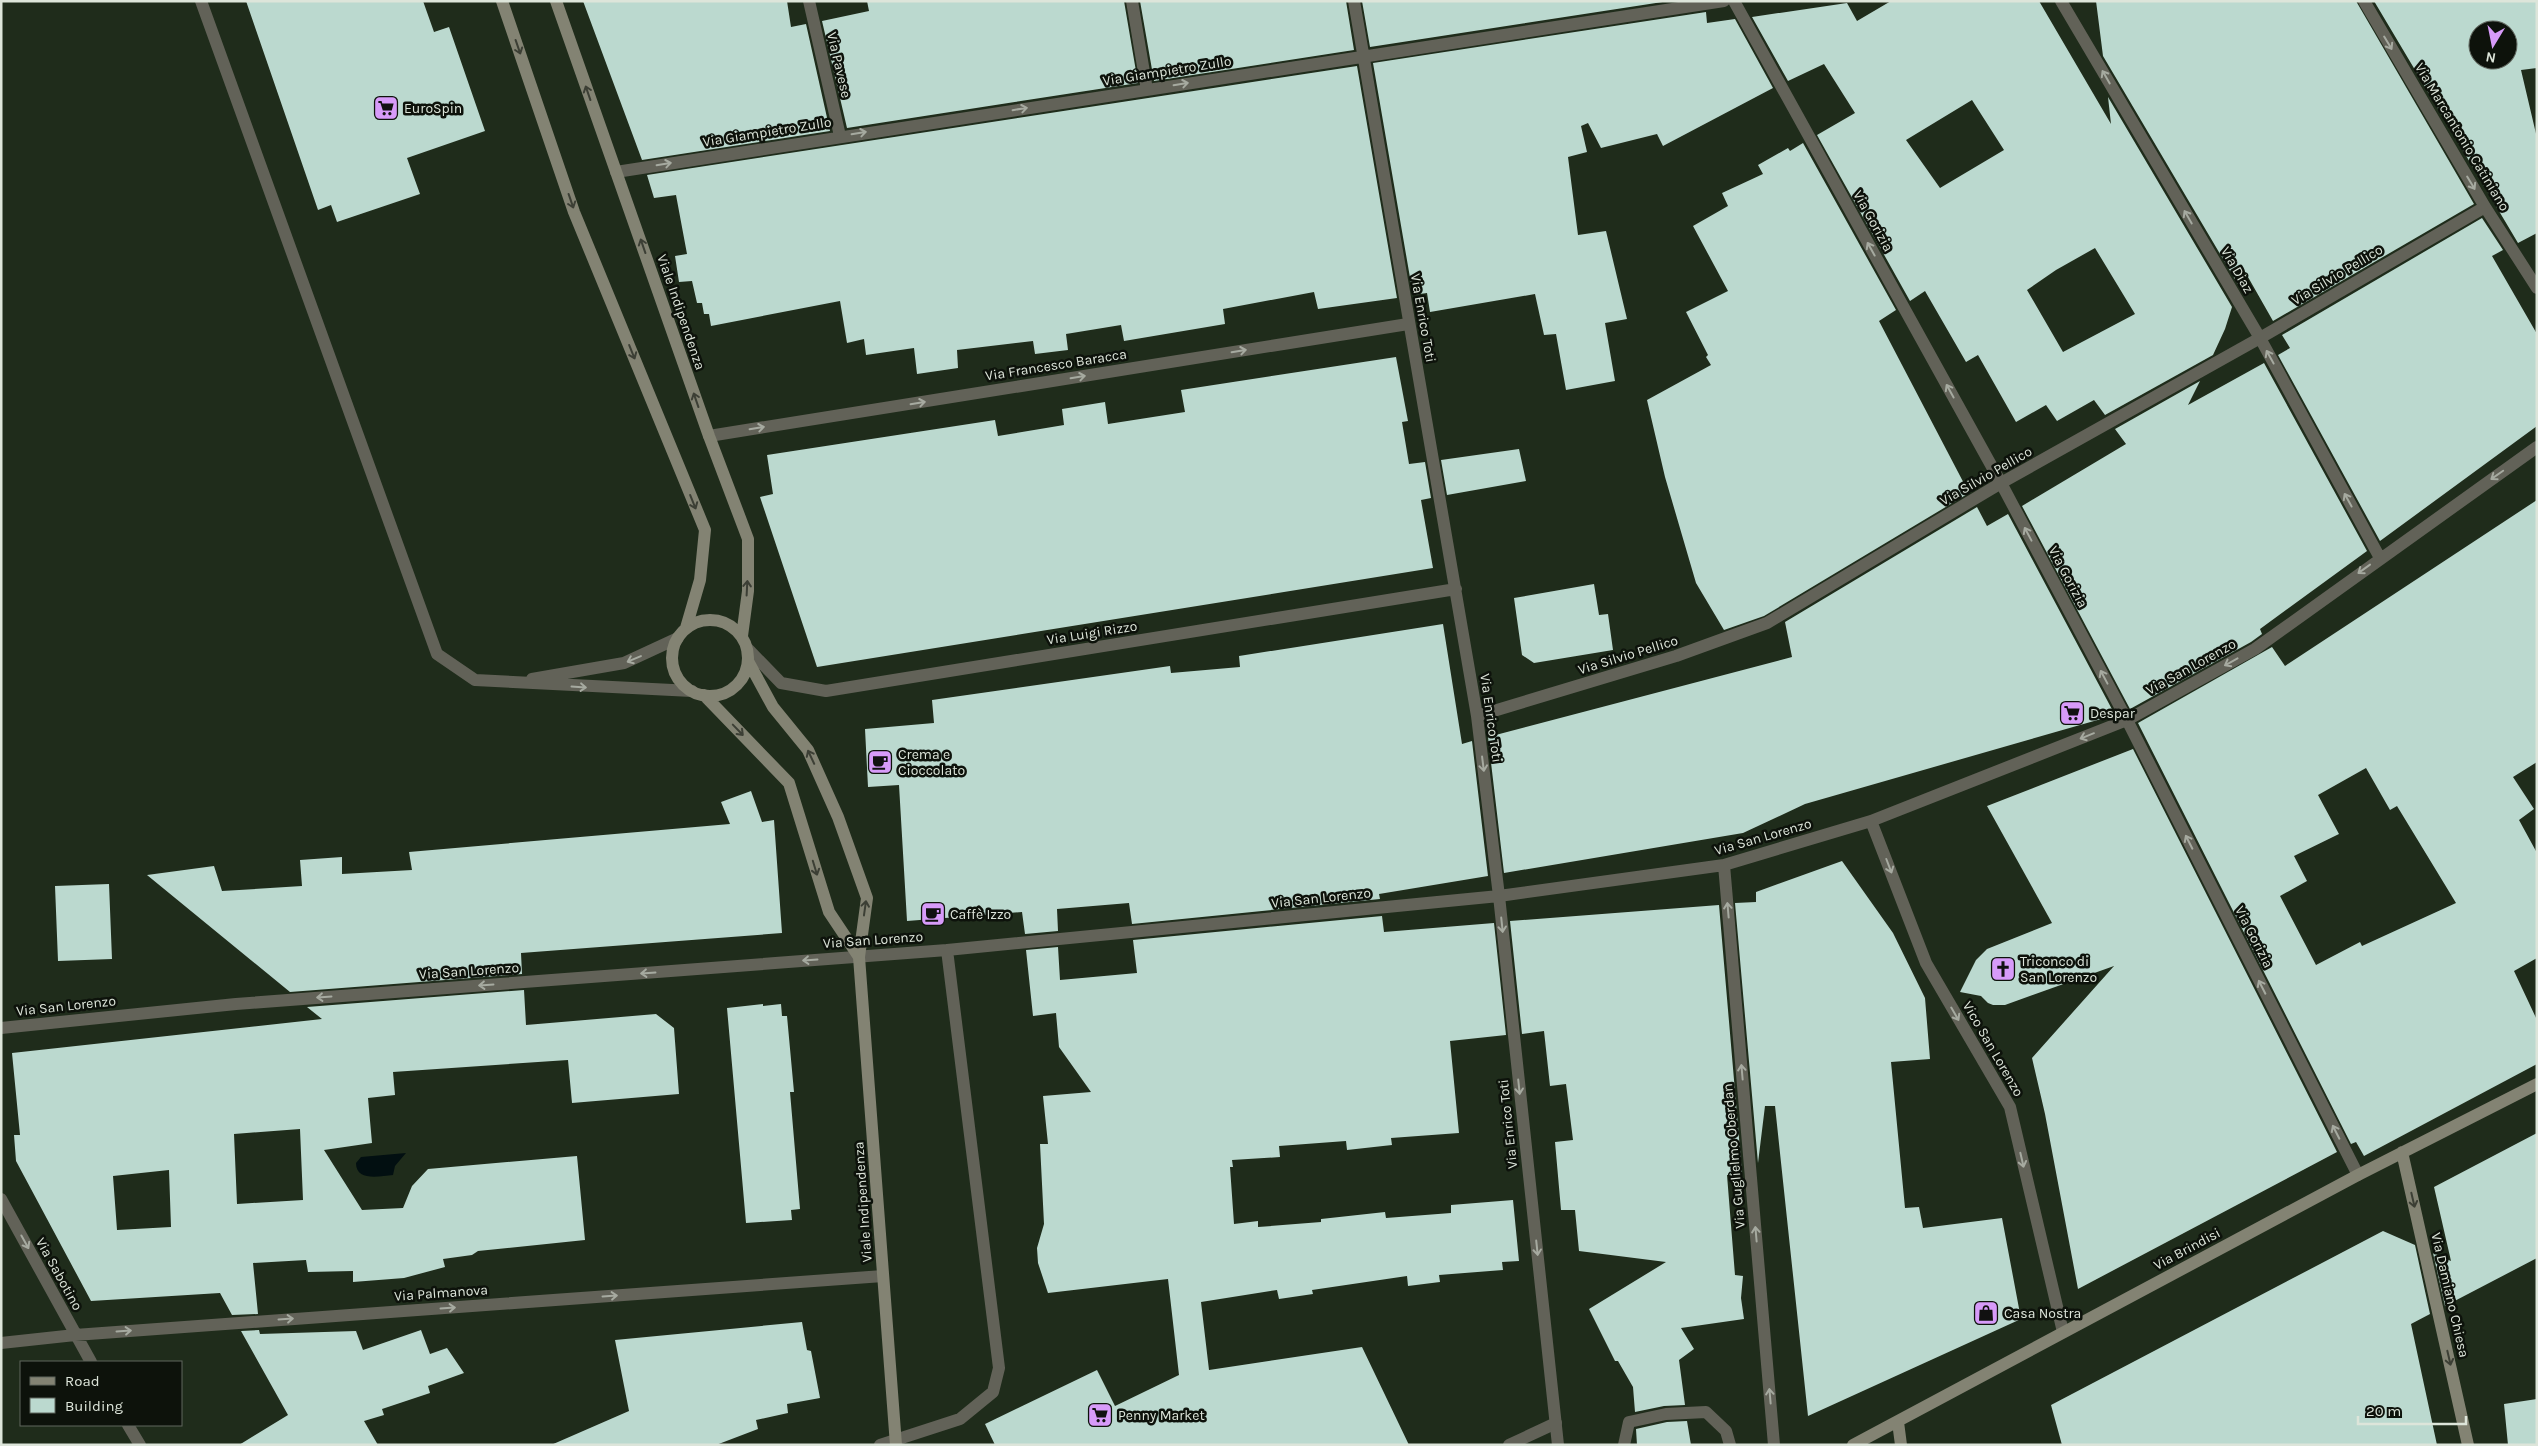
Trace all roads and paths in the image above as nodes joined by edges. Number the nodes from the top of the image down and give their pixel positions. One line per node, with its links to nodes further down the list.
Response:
1 (201, 1): 26 (street)
2 (502, 1): 24 (main road, one-way to 24)
3 (556, 1): 14 (main road, Viale Indipendenza, one-way to 3)
4 (809, 1): 13 (street, Via Pavese)
5 (1132, 1): 12 (street)
6 (1354, 1): 11 (street, Via Enrico Toti)
7 (1724, 1): 11 (street, Via Giampietro Zullo)
8 (1734, 1): 21 (street, Via Gorizia, one-way to 8)
9 (2061, 1): 18 (street, Via Diaz, one-way to 9)
10 (2364, 1): 15 (street, Via Marcantonio Catiniano, one-way to 15)
11 (1364, 55): 12 (street, Via Giampietro Zullo, one-way to 11); 17 (street, Via Enrico Toti)
12 (1147, 90): 13 (street, Via Giampietro Zullo, one-way to 12)
13 (840, 136): 14 (street, Via Giampietro Zullo, one-way to 13)
14 (616, 172): 19 (main road, Viale Indipendenza, one-way to 14)
15 (2485, 207): 16 (street, Via Marcantonio Catiniano); 18 (street, Via Silvio Pellico)
16 (2537, 288)
17 (1408, 324): 19 (street, Via Francesco Baracca, one-way to 17); 23 (street, Via Enrico Toti)
18 (2260, 338): 21 (street, Via Silvio Pellico); 22 (street, Via Diaz, one-way to 18)
19 (709, 436): 25 (main road, Viale Indipendenza, one-way to 19)
20 (2537, 447): 22 (street, Via San Lorenzo, one-way to 22)
21 (2001, 484): 28 (street, Via Silvio Pellico); 29 (street, Via Gorizia, one-way to 21)
22 (2380, 558): 29 (street, Via San Lorenzo, one-way to 29)
23 (1456, 588): 25 (street, Via Luigi Rizzo); 28 (street, Via Enrico Toti)
24 (682, 633): 25 (main road); 26 (street, one-way to 26); 27 (main road)
25 (746, 648): 27 (main road); 34 (main road, Viale Indipendenza, one-way to 25)
26 (513, 682): 27 (street, one-way to 27)
27 (698, 693): 34 (main road, Viale Indipendenza, one-way to 34)
28 (1477, 716): 32 (street, Via Enrico Toti, one-way to 32)
29 (2127, 720): 30 (street, Via San Lorenzo, one-way to 30); 38 (street, Via Gorizia, one-way to 29)
30 (1871, 821): 31 (street, Via San Lorenzo); 41 (street, Vico San Lorenzo, one-way to 41)
31 (1724, 865): 32 (street, Via San Lorenzo); 55 (street, Via Guglielmo Oberdan, one-way to 31)
32 (1499, 896): 33 (street, Via San Lorenzo); 46 (street, Via Enrico Toti, one-way to 46)
33 (947, 950): 34 (street, Via San Lorenzo); 48 (street)
34 (859, 956): 35 (street, Via San Lorenzo, one-way to 35); 40 (main road, Viale Indipendenza)
35 (1, 1028)
36 (2537, 1084): 37 (main road, Via Brindisi)
37 (2402, 1152): 38 (main road, Via Brindisi); 58 (main road, Via Damiano Chiesa, one-way to 58)
38 (2358, 1175): 41 (main road, Via Brindisi)
39 (1, 1199): 42 (street, Via Sabotino, one-way to 42)
40 (883, 1276): 42 (street, Via Palmanova, one-way to 40); 48 (main road, Viale Indipendenza)
41 (2063, 1332): 45 (main road, Via Brindisi)
42 (75, 1335): 43 (street, Via Palmanova); 44 (street, Via Sabotino)
43 (1, 1343)
44 (90, 1361)
45 (1898, 1422): 56 (main road, Via Brindisi); 57 (main road)
46 (1556, 1423): 51 (street); 52 (street, Via Enrico Toti)
47 (129, 1426): 49 (street)
48 (896, 1441): 50 (street)
49 (140, 1445)
50 (880, 1445)
51 (1509, 1445)
52 (1558, 1445)
53 (1624, 1445): 54 (street)
54 (1730, 1445)
55 (1774, 1445)
56 (1853, 1445)
57 (1901, 1445)
58 (2468, 1445)

